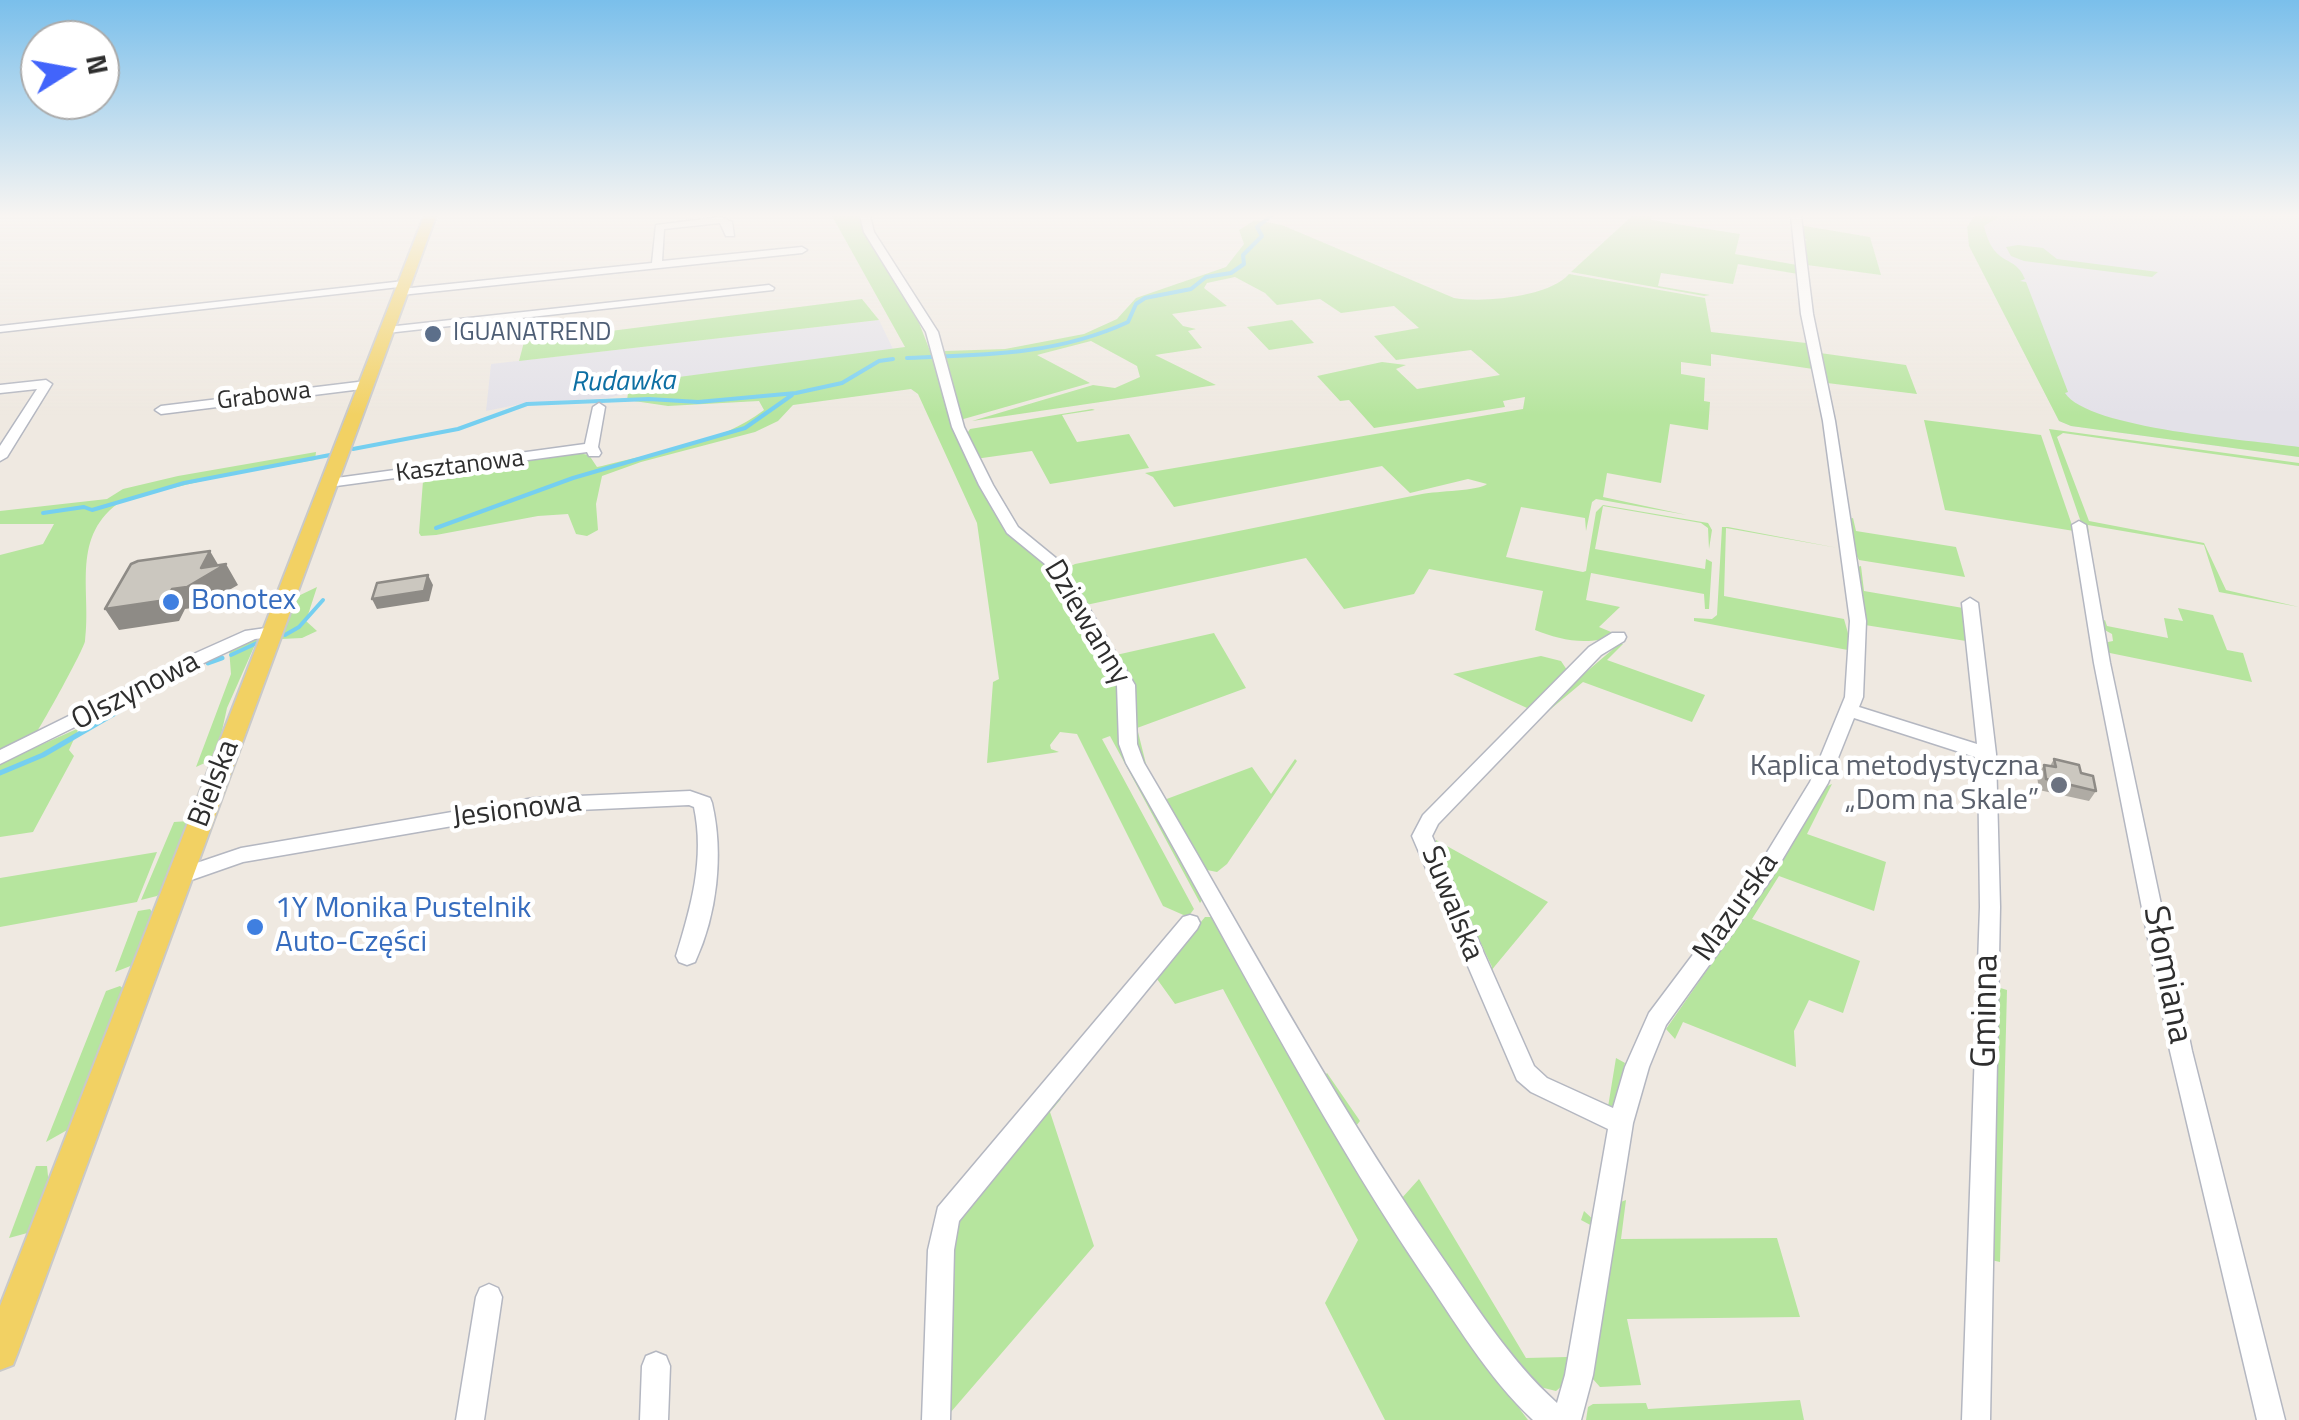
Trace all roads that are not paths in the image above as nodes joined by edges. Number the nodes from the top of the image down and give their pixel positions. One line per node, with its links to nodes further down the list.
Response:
1 (405, 282): 5 (main road, Bielska)
2 (466, 282): 5 (street)
3 (901, 282): 32 (street, Dziewanny)
4 (1803, 282): 19 (street, Mazurska)
5 (403, 288): 7 (street); 8 (main road, Bielska)
6 (769, 288): 8 (street)
7 (0, 329)
8 (387, 330): 9 (main road, Bielska)
9 (366, 385): 12 (street, Grabowa); 14 (main road, Bielska)
10 (0, 389): 13 (street)
11 (599, 408): 14 (street, Kasztanowa)
12 (161, 410)
13 (0, 457)
14 (328, 483): 17 (main road, Bielska)
15 (2079, 525): 35 (street, Słomiana)
16 (1970, 603): 20 (street, Gminna)
17 (273, 632): 21 (street, Olszynowa); 22 (main road, Bielska)
18 (1618, 637): 25 (street, Suwalska)
19 (1851, 711): 20 (street); 25 (street, Mazurska)
20 (1986, 754): 34 (street, Gminna)
21 (0, 758)
22 (180, 876): 24 (street, Jesionowa); 27 (main road, Bielska)
23 (1190, 923): 31 (street)
24 (687, 956)
25 (1621, 1123): 33 (street, Mazurska)
26 (490, 1296): 29 (street)
27 (0, 1352)
28 (656, 1366): 30 (street)
29 (470, 1420)
30 (654, 1420)
31 (936, 1420)
32 (1554, 1420)
33 (1567, 1420)
34 (1976, 1420)
35 (2272, 1420)

